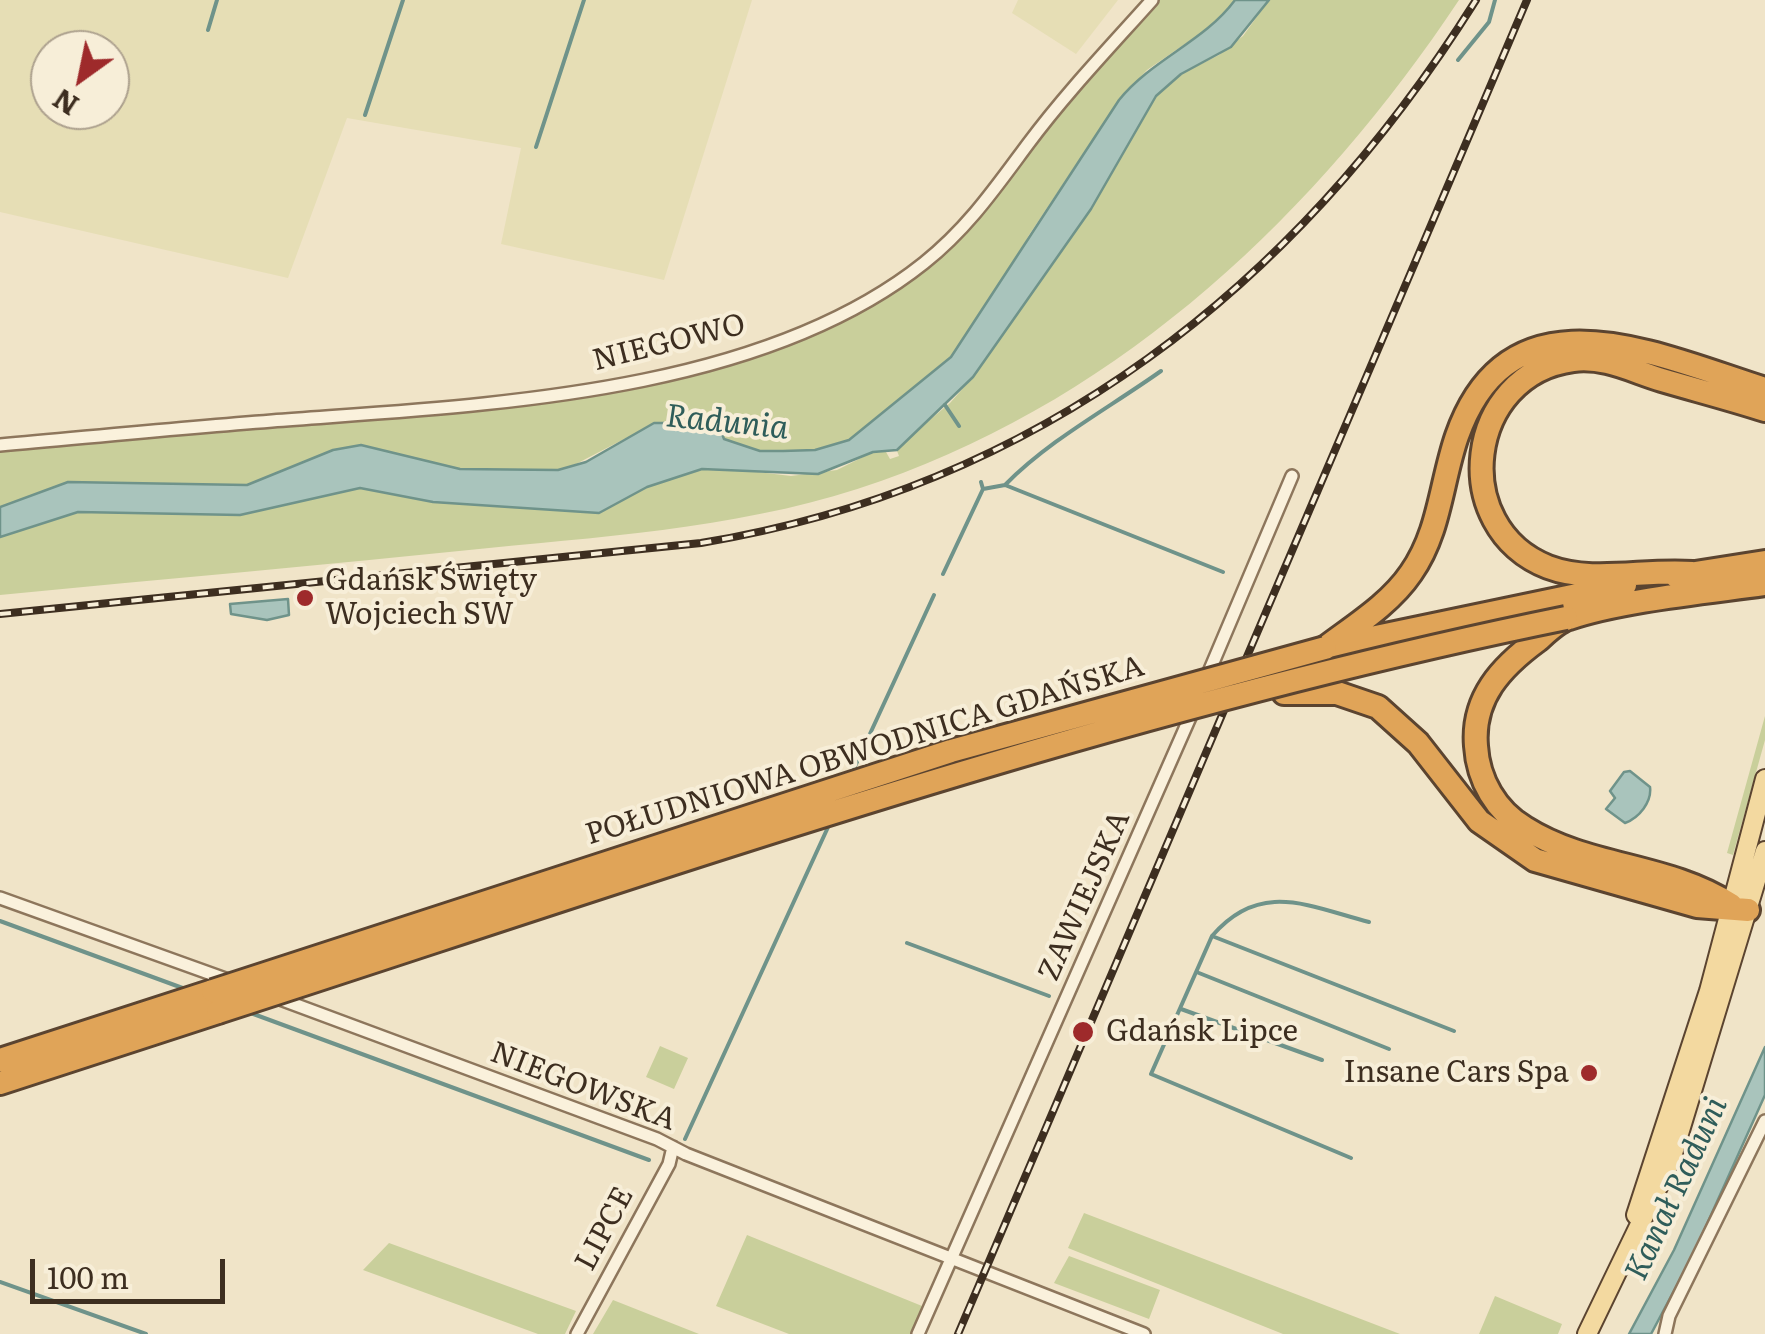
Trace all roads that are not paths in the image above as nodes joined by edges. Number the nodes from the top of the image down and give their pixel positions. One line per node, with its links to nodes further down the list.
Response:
1 (1152, 0): 4 (street, NIEGOWO)
2 (1751, 392): 3 (highway); 7 (highway); 10 (highway)
3 (1765, 410)
4 (0, 445)
5 (1292, 476): 21 (street, ZAWIEJSKA)
6 (1765, 562): 7 (highway, POŁUDNIOWA OBWODNICA GDAŃSKA)
7 (1692, 574): 10 (highway, POŁUDNIOWA OBWODNICA GDAŃSKA)
8 (1765, 584): 9 (highway, POŁUDNIOWA OBWODNICA GDAŃSKA)
9 (1566, 618): 11 (highway, POŁUDNIOWA OBWODNICA GDAŃSKA, bridge); 14 (highway)
10 (1325, 648): 17 (highway, POŁUDNIOWA OBWODNICA GDAŃSKA, bridge)
11 (1211, 699): 14 (highway, bridge); 18 (highway, POŁUDNIOWA OBWODNICA GDAŃSKA, bridge)
12 (1765, 779): 16 (main road)
13 (1765, 852): 16 (main road)
14 (1664, 886): 16 (highway)
15 (0, 898): 20 (street, NIEGOWSKA)
16 (1740, 908): 25 (main road)
17 (0, 1060)
18 (0, 1083)
19 (1765, 1121): 26 (street)
20 (672, 1147): 21 (street, NIEGOWSKA); 22 (street, LIPCE)
21 (952, 1259): 23 (street, ZAWIEJSKA); 24 (street, NIEGOWSKA)
22 (577, 1334)
23 (918, 1334)
24 (1144, 1334)
25 (1587, 1334)
26 (1665, 1334)

